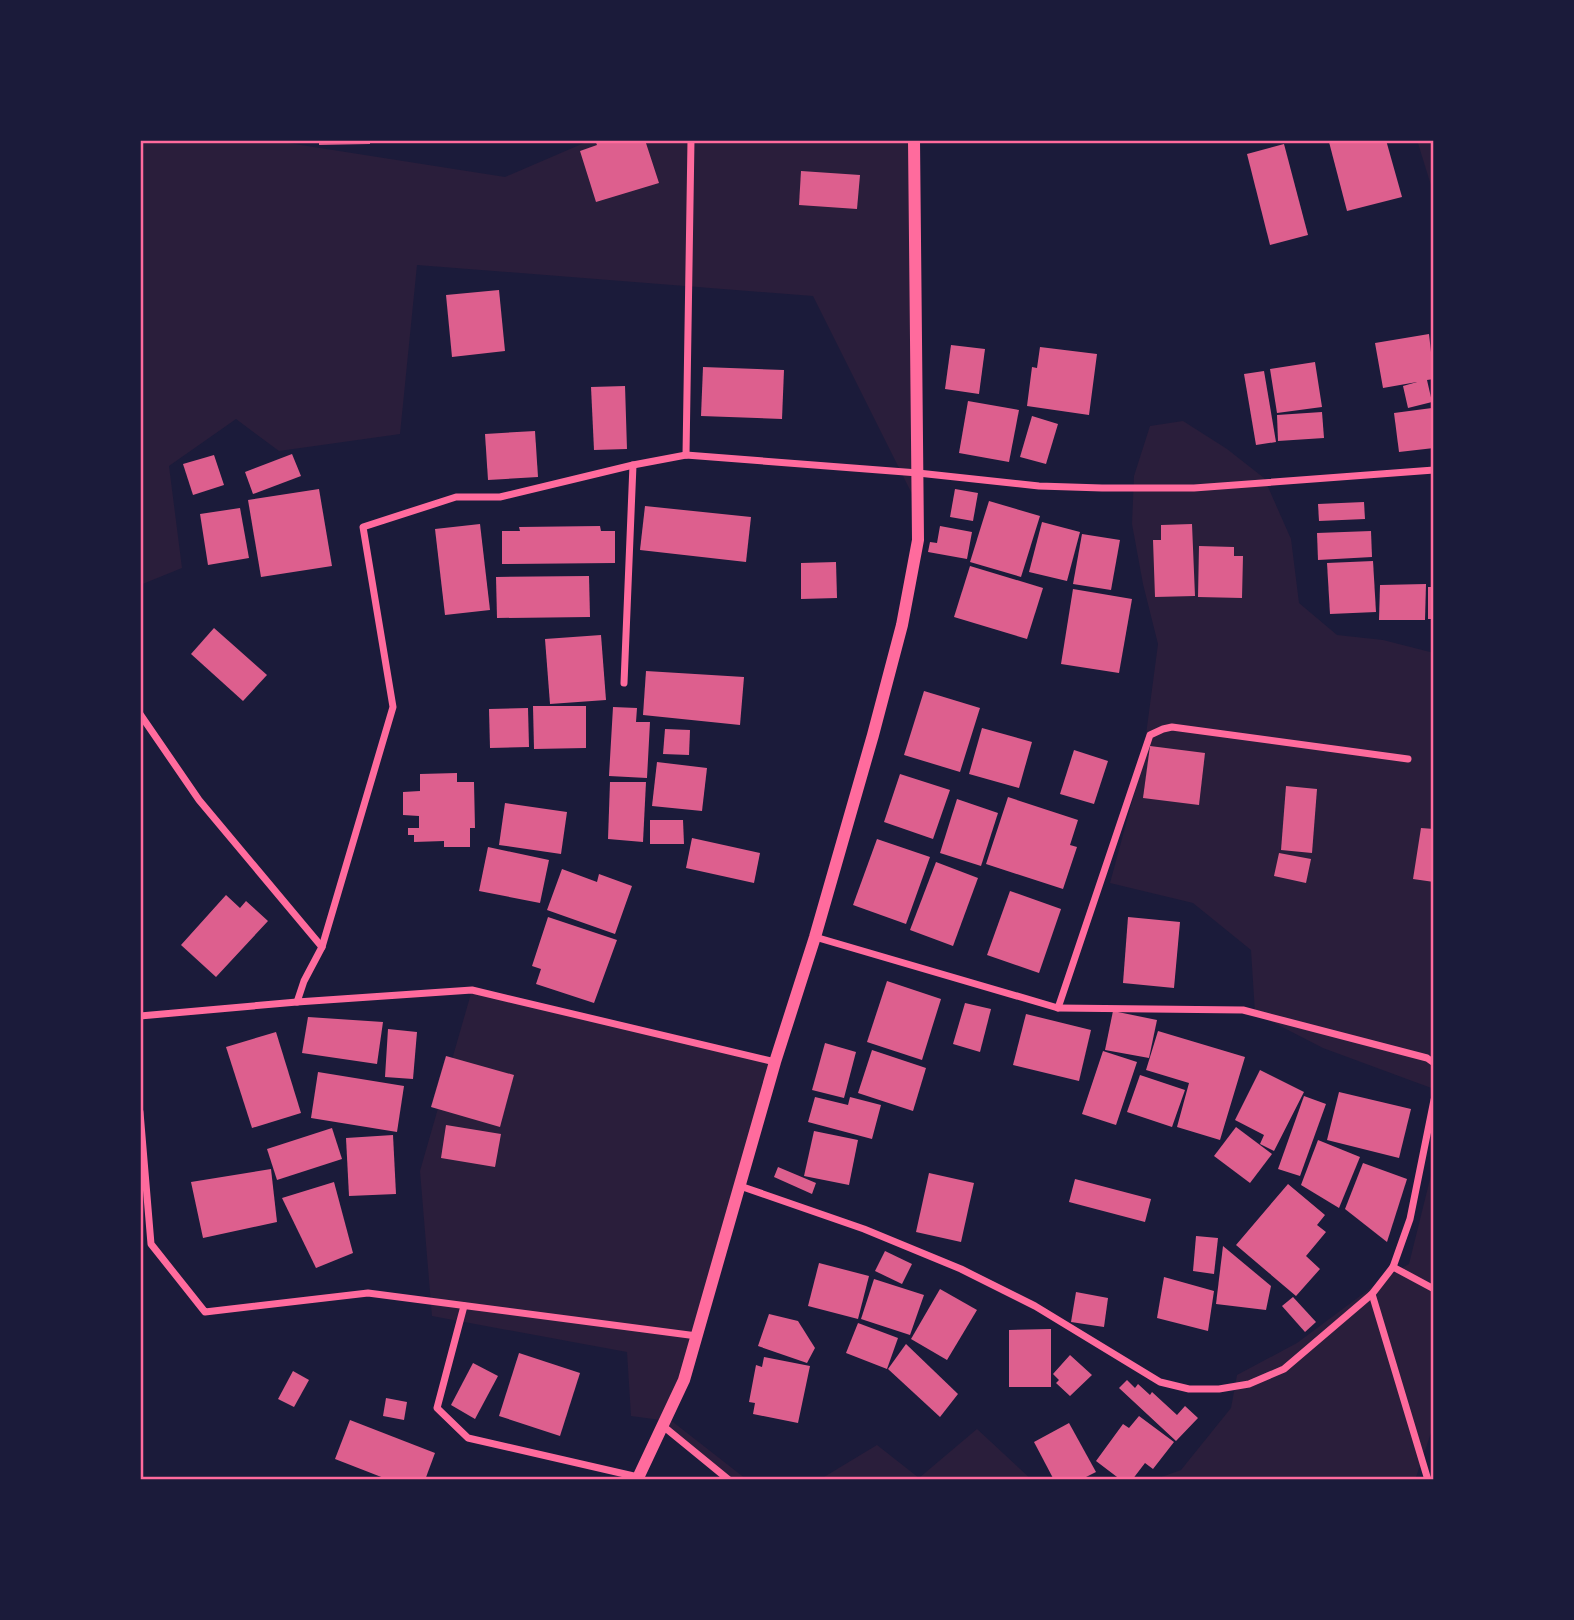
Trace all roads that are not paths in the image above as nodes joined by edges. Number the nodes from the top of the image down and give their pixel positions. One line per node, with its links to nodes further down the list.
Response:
1 (691, 140): 3 (street)
2 (914, 140): 6 (street)
3 (686, 455): 4 (street); 6 (street)
4 (633, 465): 7 (street); 11 (street)
5 (1434, 470): 6 (street)
6 (918, 473): 10 (street)
7 (624, 683)
8 (140, 714): 11 (street)
9 (1408, 759): 13 (street)
10 (815, 937): 13 (street); 15 (street)
11 (323, 947): 12 (street)
12 (297, 1002): 14 (street); 15 (street)
13 (1058, 1008): 16 (street)
14 (140, 1016)
15 (775, 1062): 19 (street)
16 (1434, 1063)
17 (1434, 1100): 22 (street)
18 (140, 1112): 21 (street)
19 (740, 1186): 24 (street); 26 (street)
20 (140, 1242): 21 (street)
21 (150, 1244): 25 (street)
22 (1393, 1267): 23 (street); 24 (street)
23 (1434, 1289)
24 (1372, 1294): 30 (street)
25 (464, 1306): 26 (street); 28 (street)
26 (697, 1336): 27 (street)
27 (663, 1426): 28 (street); 29 (street)
28 (637, 1478)
29 (729, 1480)
30 (1428, 1480)

